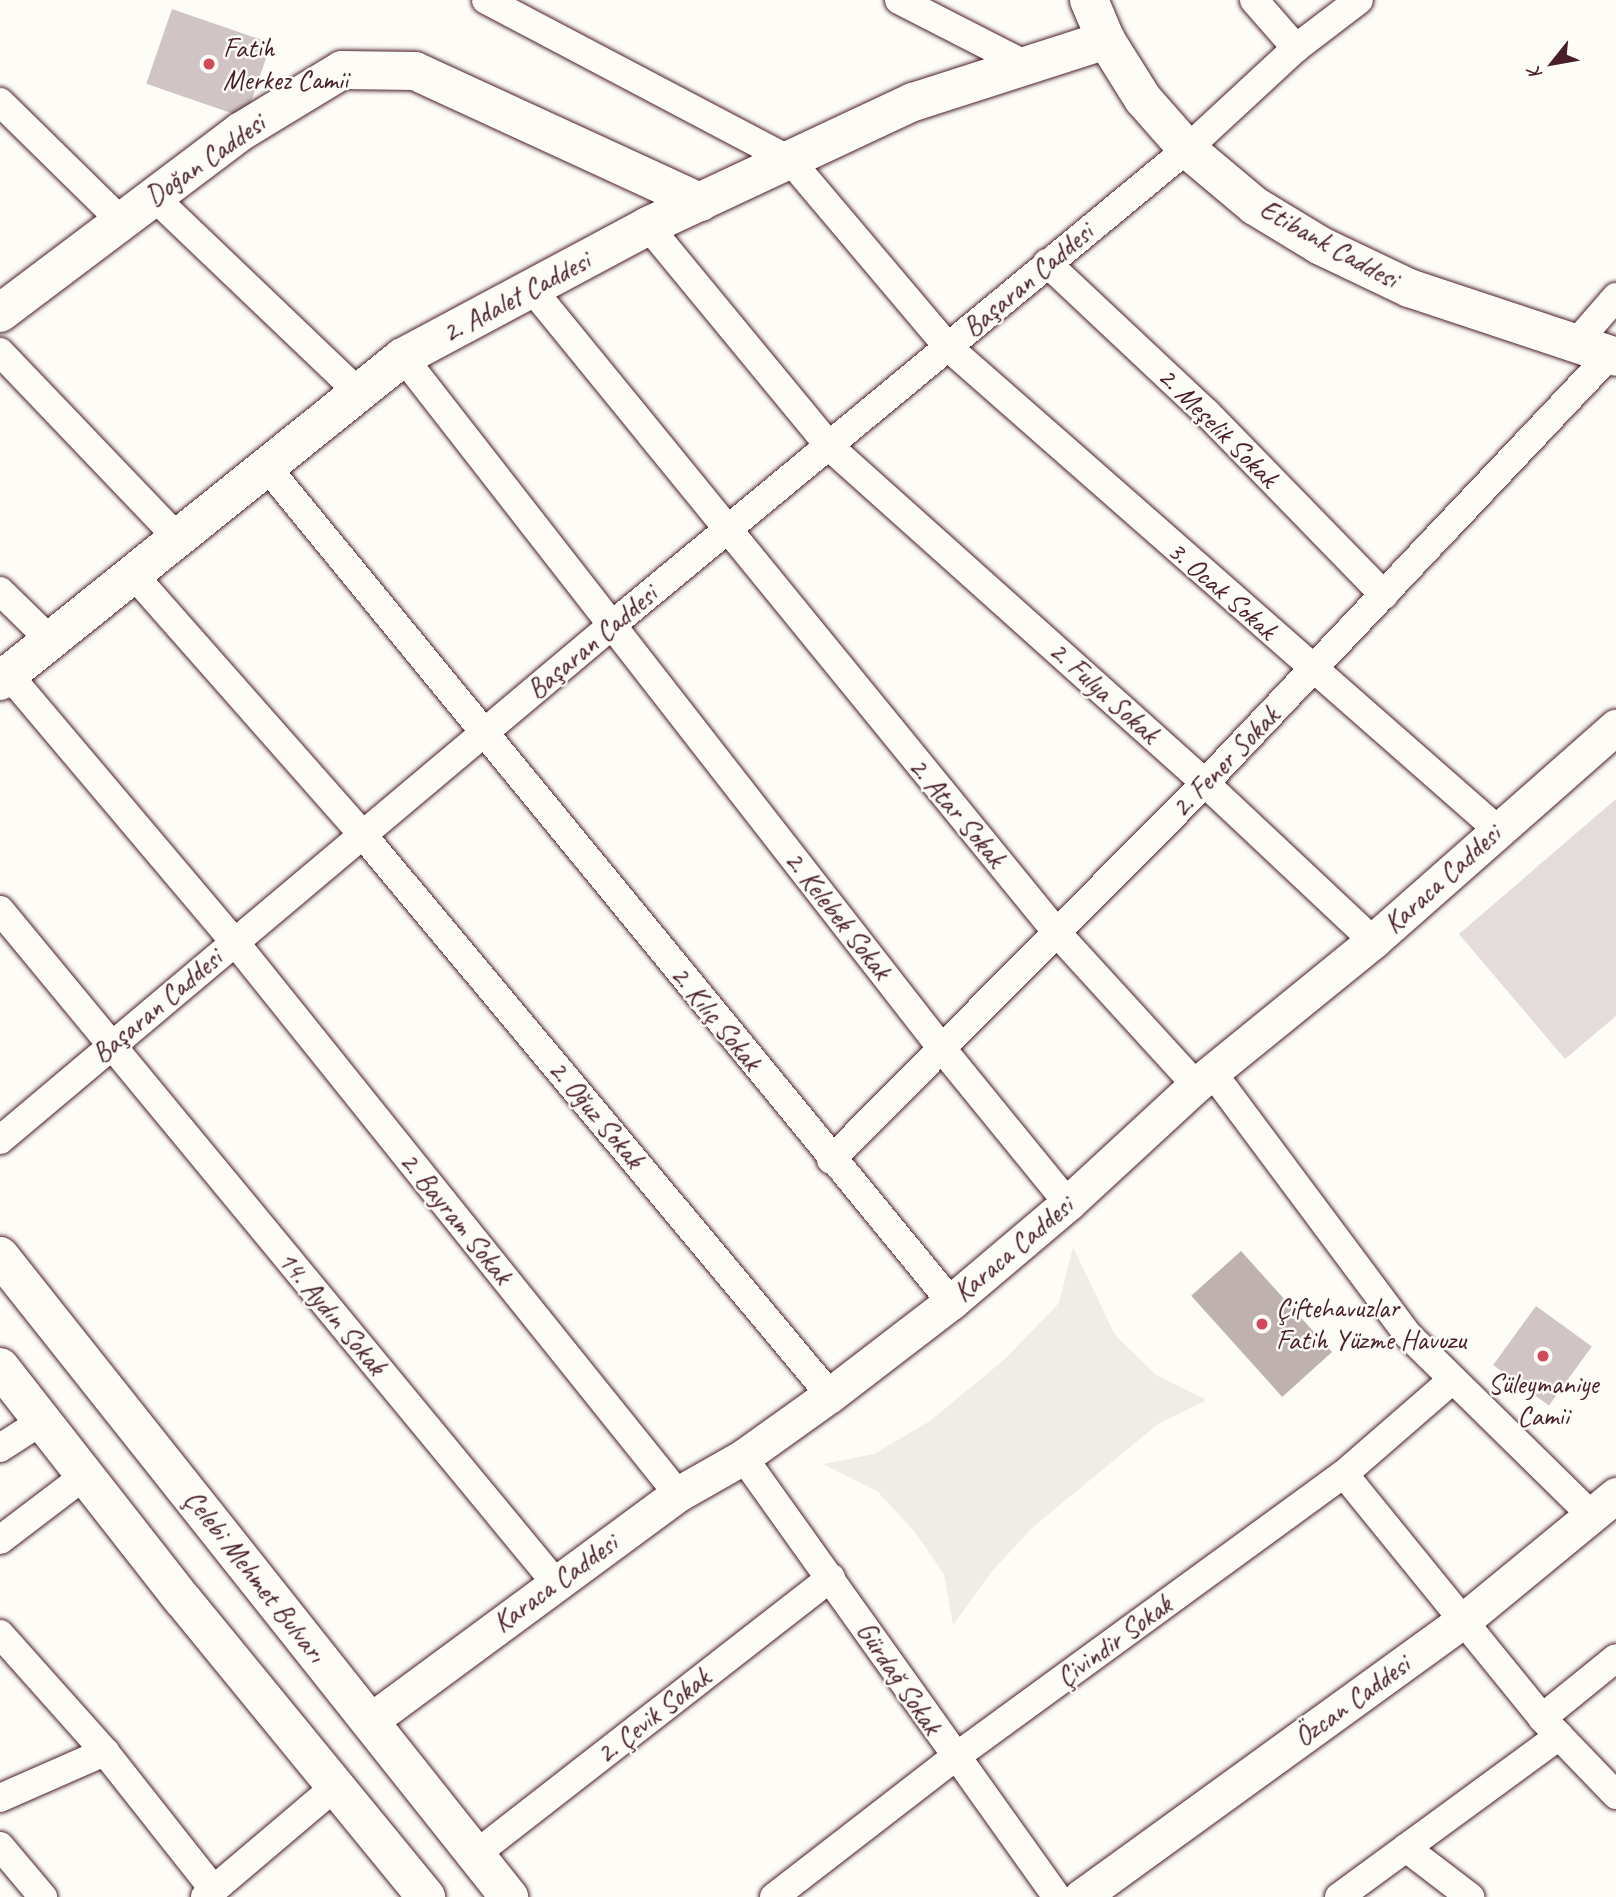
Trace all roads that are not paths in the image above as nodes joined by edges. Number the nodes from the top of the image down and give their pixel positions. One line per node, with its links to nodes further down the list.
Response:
1 (486, 0): 11 (street)
2 (899, 0): 8 (street)
3 (1089, 0): 6 (main road, Etibank Caddesi)
4 (1254, 0): 7 (street)
5 (1359, 0): 7 (street, Başaran Caddesi)
6 (1106, 40): 8 (main road, 2. Adalet Caddesi); 10 (main road, Etibank Caddesi)
7 (1296, 48): 10 (street, Başaran Caddesi)
8 (1030, 67): 11 (main road, 2. Adalet Caddesi)
9 (0, 102): 14 (street)
10 (1187, 149): 16 (street, Başaran Caddesi); 22 (main road, Etibank Caddesi)
11 (790, 160): 13 (main road, 2. Adalet Caddesi); 20 (street, 3. Ocak Sokak)
12 (153, 197): 13 (main road, Doğan Caddesi); 14 (main road, Doğan Caddesi); 24 (street)
13 (699, 202): 15 (main road, 2. Adalet Caddesi)
14 (120, 220): 19 (main road, Doğan Caddesi)
15 (648, 226): 17 (main road, 2. Adalet Caddesi); 25 (street, 2. Fulya Sokak)
16 (1047, 263): 20 (street, Başaran Caddesi); 31 (street, 2. Meşelik Sokak)
17 (531, 289): 23 (main road, 2. Adalet Caddesi); 27 (street, 2. Atar Sokak)
18 (1616, 297): 22 (street, 2. Fener Sokak)
19 (0, 313)
20 (948, 348): 25 (street, Başaran Caddesi); 34 (street, 3. Ocak Sokak)
21 (0, 352): 28 (street)
22 (1601, 352): 31 (street, 2. Fener Sokak)
23 (403, 357): 24 (main road, 2. Adalet Caddesi); 32 (street, 2. Kelebek Sokak)
24 (357, 391): 26 (main road, 2. Adalet Caddesi)
25 (831, 448): 27 (street, Başaran Caddesi); 38 (street, 2. Fulya Sokak)
26 (266, 466): 28 (main road, 2. Adalet Caddesi); 37 (street, 2. Kılıç Sokak)
27 (725, 532): 32 (street, Başaran Caddesi); 42 (street, 2. Atar Sokak)
28 (176, 536): 29 (main road, 2. Adalet Caddesi)
29 (132, 573): 33 (main road, 2. Adalet Caddesi); 40 (street, 2. Oğuz Sokak)
30 (0, 591): 33 (street)
31 (1384, 595): 34 (street, 2. Fener Sokak)
32 (612, 625): 37 (street, Başaran Caddesi); 46 (street, 2. Kelebek Sokak)
33 (49, 639): 35 (main road, 2. Adalet Caddesi)
34 (1312, 670): 38 (street, 2. Fener Sokak); 39 (street, 3. Ocak Sokak)
35 (4, 678): 43 (street, 2. Bayram Sokak)
36 (1616, 727): 39 (street, Karaca Caddesi)
37 (485, 731): 40 (street, Başaran Caddesi); 49 (street, 2. Kılıç Sokak)
38 (1205, 783): 42 (street, 2. Fener Sokak); 44 (street, 2. Fulya Sokak)
39 (1498, 830): 44 (street, Karaca Caddesi)
40 (362, 834): 43 (street, Başaran Caddesi); 55 (street, 2. Oğuz Sokak)
41 (0, 910): 45 (street, 14. Aydın Sokak)
42 (1058, 934): 46 (street, 2. Fener Sokak); 47 (street, 2. Atar Sokak)
43 (234, 941): 45 (street, Başaran Caddesi); 61 (street, 2. Bayram Sokak)
44 (1373, 941): 47 (street, Karaca Caddesi)
45 (108, 1045): 48 (street, Başaran Caddesi); 65 (street, 14. Aydın Sokak)
46 (943, 1050): 49 (street, 2. Fener Sokak); 50 (street, 2. Kelebek Sokak)
47 (1204, 1079): 50 (street, Karaca Caddesi); 54 (street, 2. Atar Sokak)
48 (0, 1140)
49 (831, 1160): 52 (street, 2. Kılıç Sokak)
50 (1068, 1203): 52 (street, Karaca Caddesi)
51 (0, 1256): 69 (main road, Çelebi Mehmet Bulvarı)
52 (951, 1302): 55 (street, Karaca Caddesi)
53 (0, 1367): 56 (main road)
54 (1451, 1381): 59 (street, Çivindir Sokak); 62 (street, 2. Atar Sokak)
55 (830, 1395): 58 (street, Karaca Caddesi)
56 (42, 1421): 57 (street); 60 (main road)
57 (0, 1448)
58 (743, 1457): 61 (street, Karaca Caddesi); 64 (street, Gürdağ Sokak)
59 (1344, 1474): 66 (street); 72 (street, Çivindir Sokak)
60 (84, 1476): 63 (street); 73 (main road)
61 (678, 1494): 65 (street, Karaca Caddesi)
62 (1604, 1506): 66 (street, Özcan Caddesi)
63 (0, 1540)
64 (831, 1578): 72 (street, Gürdağ Sokak); 78 (street, 2. Çevik Sokak)
65 (555, 1582): 69 (street, Karaca Caddesi)
66 (1464, 1620): 70 (street); 85 (street, Özcan Caddesi)
67 (0, 1634): 71 (street)
68 (1616, 1658): 70 (street)
69 (370, 1721): 78 (main road, Çelebi Mehmet Bulvarı)
70 (1551, 1727): 74 (street); 77 (street)
71 (106, 1752): 75 (street); 79 (street)
72 (954, 1758): 83 (street, Çivindir Sokak); 84 (street, Gürdağ Sokak)
73 (336, 1786): 79 (street); 80 (main road)
74 (1616, 1795)
75 (0, 1798)
76 (0, 1846): 81 (street)
77 (1406, 1848): 86 (street); 87 (street)
78 (476, 1854): 82 (main road, Çelebi Mehmet Bulvarı)
79 (209, 1894)
80 (423, 1896)
81 (43, 1897)
82 (509, 1897)
83 (774, 1897)
84 (1057, 1897)
85 (1082, 1897)
86 (1339, 1897)
87 (1469, 1897)

